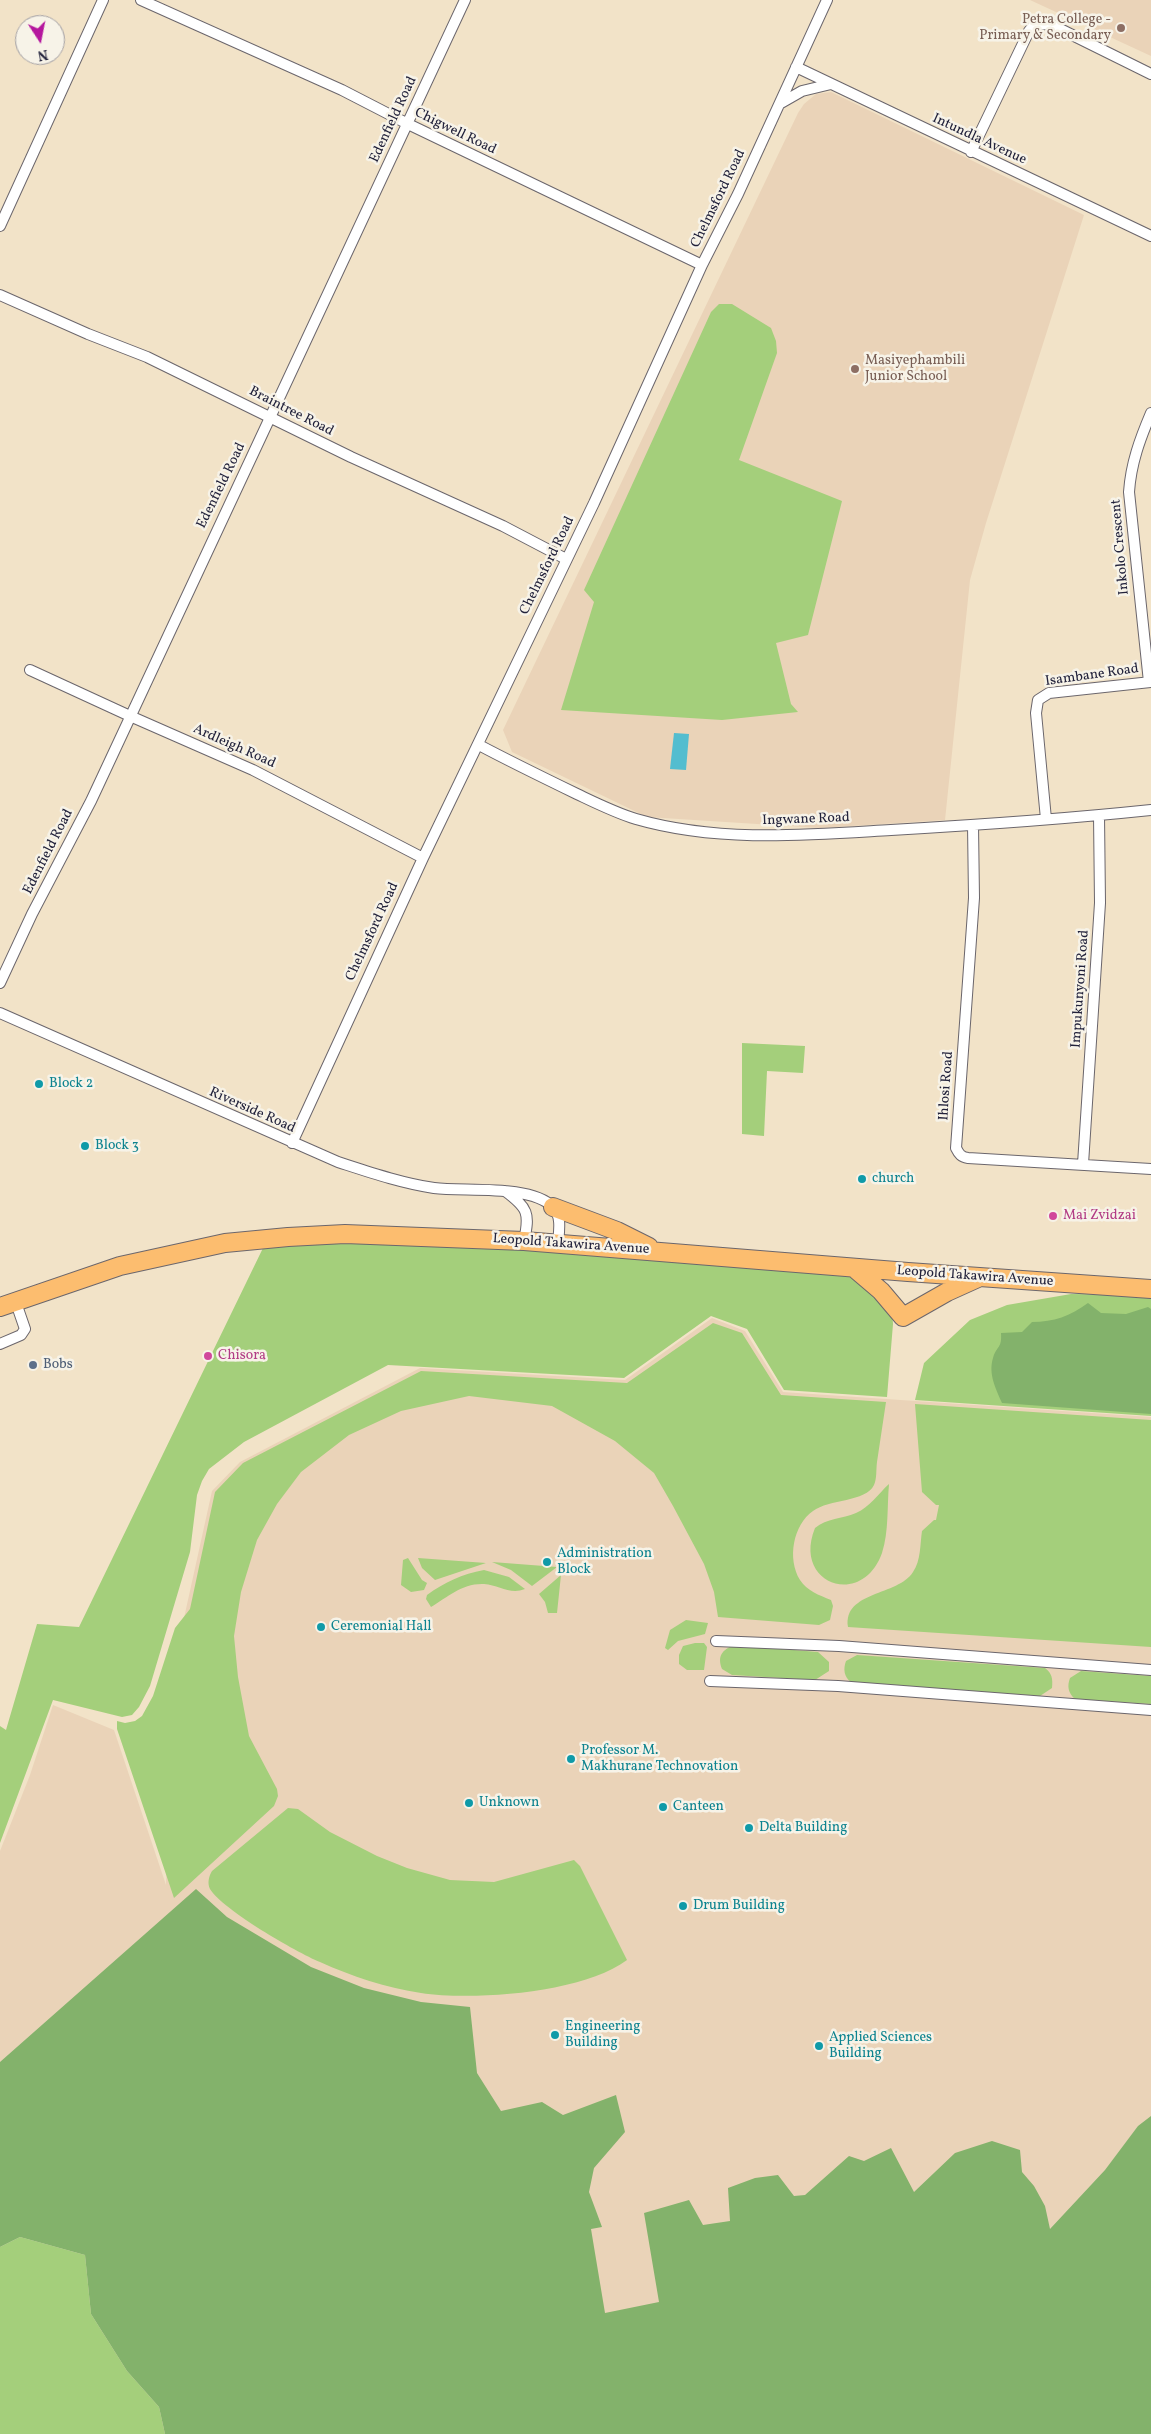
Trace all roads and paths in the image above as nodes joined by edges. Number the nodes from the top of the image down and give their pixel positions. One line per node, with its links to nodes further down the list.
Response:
1 (103, 0): 11 (street)
2 (142, 0): 9 (street, Chigwell Road)
3 (465, 0): 9 (street, Edenfield Road)
4 (828, 0): 5 (street, Chelmsford Road)
5 (796, 68): 7 (street, Intundla Avenue); 8 (street, Chelmsford Road)
6 (1151, 74): 10 (street)
7 (831, 84): 8 (street); 10 (street, Intundla Avenue)
8 (781, 103): 13 (street, Chelmsford Road)
9 (408, 124): 13 (street, Chigwell Road); 16 (street, Edenfield Road)
10 (971, 152): 12 (street, Intundla Avenue)
11 (0, 226)
12 (1151, 236)
13 (702, 266): 17 (street, Chelmsford Road)
14 (0, 295): 16 (street, Braintree Road)
15 (1151, 413): 19 (street, Inkolo Crescent)
16 (270, 418): 17 (street, Braintree Road); 20 (street, Edenfield Road)
17 (566, 559): 21 (street, Chelmsford Road)
18 (30, 670): 20 (street, Ardleigh Road)
19 (1150, 682): 24 (street, Isambane Road)
20 (130, 716): 26 (street, Ardleigh Road); 27 (street, Edenfield Road)
21 (479, 745): 25 (street, Ingwane Road); 26 (street, Chelmsford Road)
22 (1151, 810): 23 (street, Ingwane Road)
23 (1099, 815): 24 (street, Ingwane Road); 30 (street, Impukunyoni Road)
24 (1046, 819): 25 (street, Ingwane Road)
25 (973, 826): 30 (street, Ihlosi Road)
26 (423, 858): 29 (street, Chelmsford Road)
27 (0, 983)
28 (0, 1013): 29 (street, Riverside Road)
29 (292, 1143): 32 (street, Riverside Road)
30 (1082, 1164): 31 (street, Ihlosi Road)
31 (1151, 1170)
32 (505, 1190): 33 (street, Riverside Road); 34 (street)
33 (553, 1207): 35 (street); 36 (highway)
34 (524, 1241): 35 (highway, Leopold Takawira Avenue); 40 (highway, Leopold Takawira Avenue)
35 (558, 1244): 36 (highway, Leopold Takawira Avenue)
36 (656, 1250): 37 (highway, Leopold Takawira Avenue)
37 (854, 1268): 38 (highway, Leopold Takawira Avenue); 38 (highway)
38 (982, 1276): 39 (highway, Leopold Takawira Avenue)
39 (1151, 1289)
40 (8, 1304): 41 (street)
41 (0, 1344)
42 (716, 1641): 43 (street)
43 (1151, 1670)
44 (710, 1681): 45 (street)
45 (1151, 1710)

